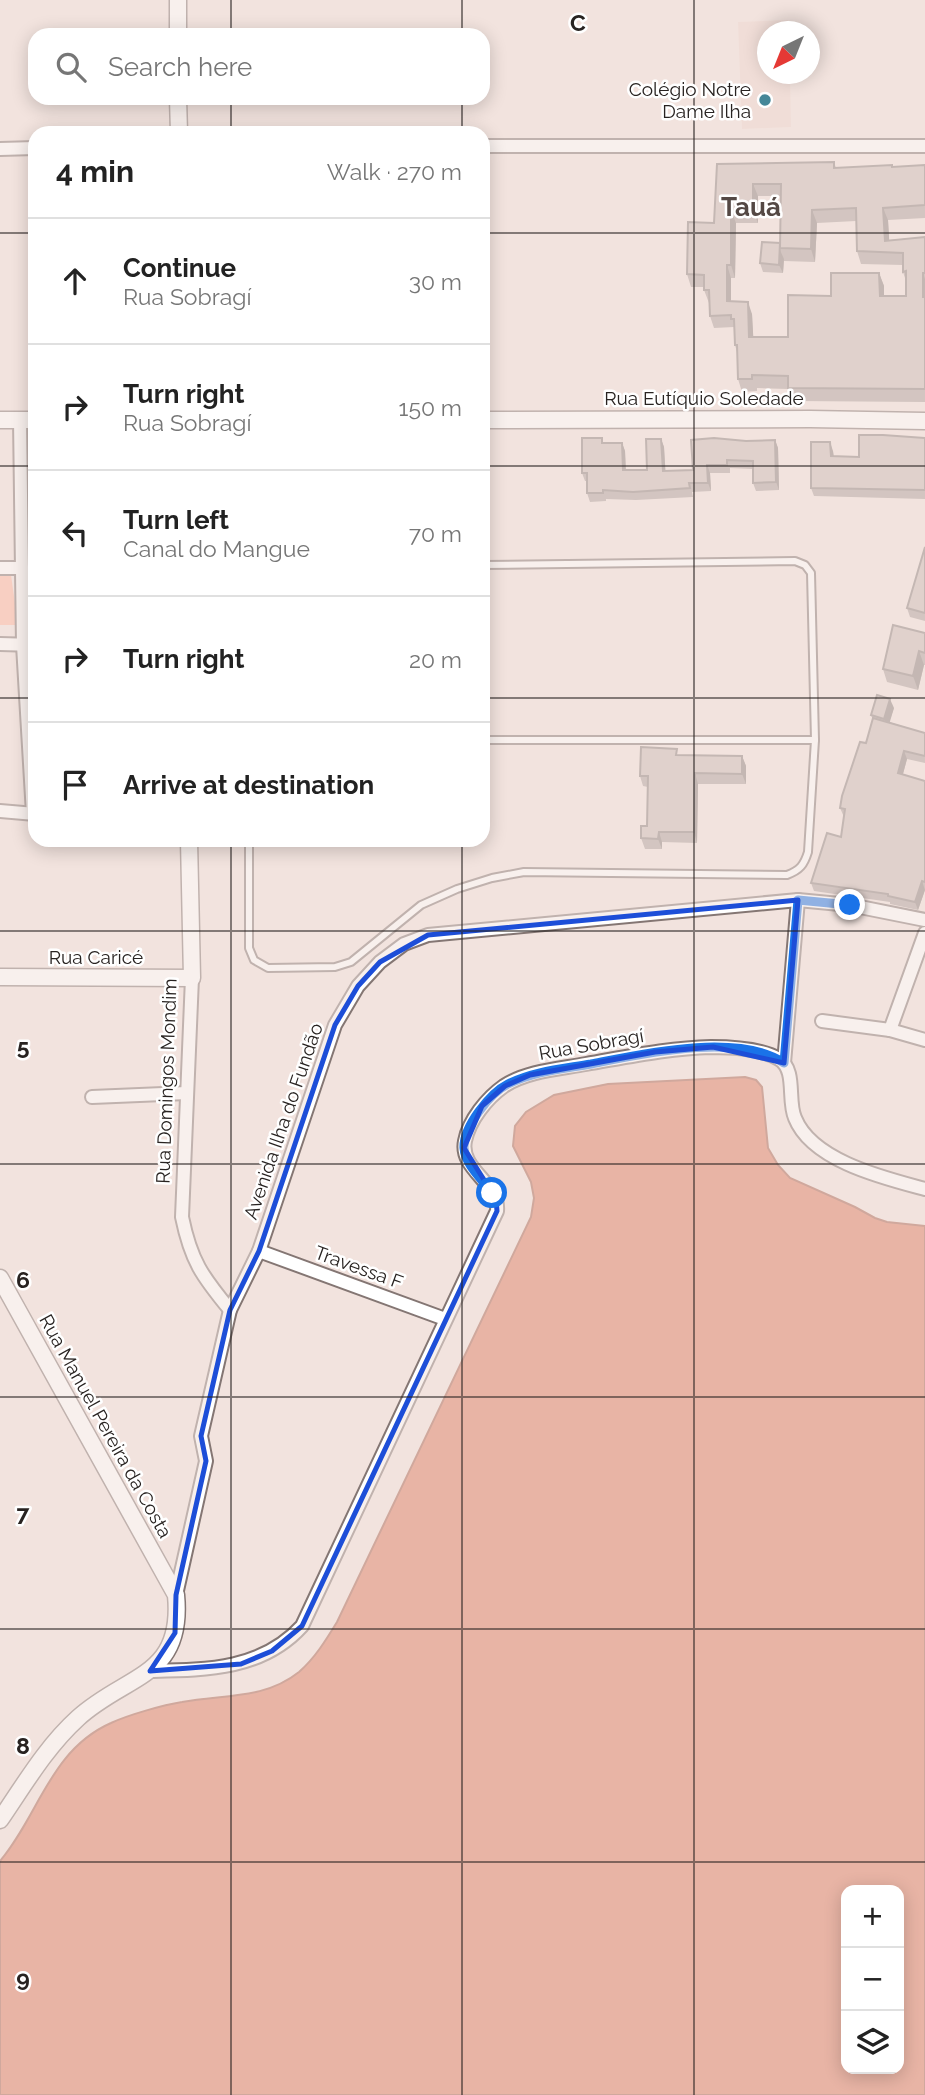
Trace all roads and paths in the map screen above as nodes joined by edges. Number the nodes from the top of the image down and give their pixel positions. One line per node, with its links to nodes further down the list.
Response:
1 (178, 0): 2 (street)
2 (178, 28)
3 (178, 105): 4 (street)
4 (179, 126)
5 (490, 146): 6 (street)
6 (925, 146)
7 (28, 148): 8 (street)
8 (0, 149)
9 (0, 420): 10 (street)
10 (28, 420): 15 (street)
11 (490, 420): 12 (street, Rua Eutíquio Soledade)
12 (925, 421)
13 (490, 565): 20 (lane)
14 (0, 568): 15 (street)
15 (22, 568): 16 (street)
16 (28, 634)
17 (0, 645): 18 (street)
18 (28, 645)
19 (490, 740): 20 (lane)
20 (815, 740): 24 (lane)
21 (0, 811): 22 (street)
22 (28, 813)
23 (190, 847): 29 (street, Rua Domingos Mondim)
24 (249, 847)
25 (798, 900): 26 (street, Avenida Ilha do Fundão); 33 (street); 37 (street, Avenida Ilha do Fundão)
26 (925, 920)
27 (925, 933): 31 (street)
28 (0, 977): 29 (street, Rua Caricé)
29 (192, 978): 34 (street, Rua Domingos Mondim)
30 (822, 1021): 31 (street)
31 (890, 1030): 32 (street)
32 (925, 1040)
33 (784, 1063): 36 (street); 40 (street, Rua Sobragí)
34 (187, 1093): 35 (street); 39 (street, Rua Domingos Mondim)
35 (92, 1097)
36 (925, 1189)
37 (259, 1251): 39 (street, Avenida Ilha do Fundão); 40 (street, Travessa F)
38 (0, 1278): 41 (street, Rua Manuel Pereira da Costa)
39 (230, 1310): 41 (street, Avenida Ilha do Fundão)
40 (445, 1319): 42 (street)
41 (176, 1595): 42 (street)
42 (150, 1671): 43 (street)
43 (0, 1820)

